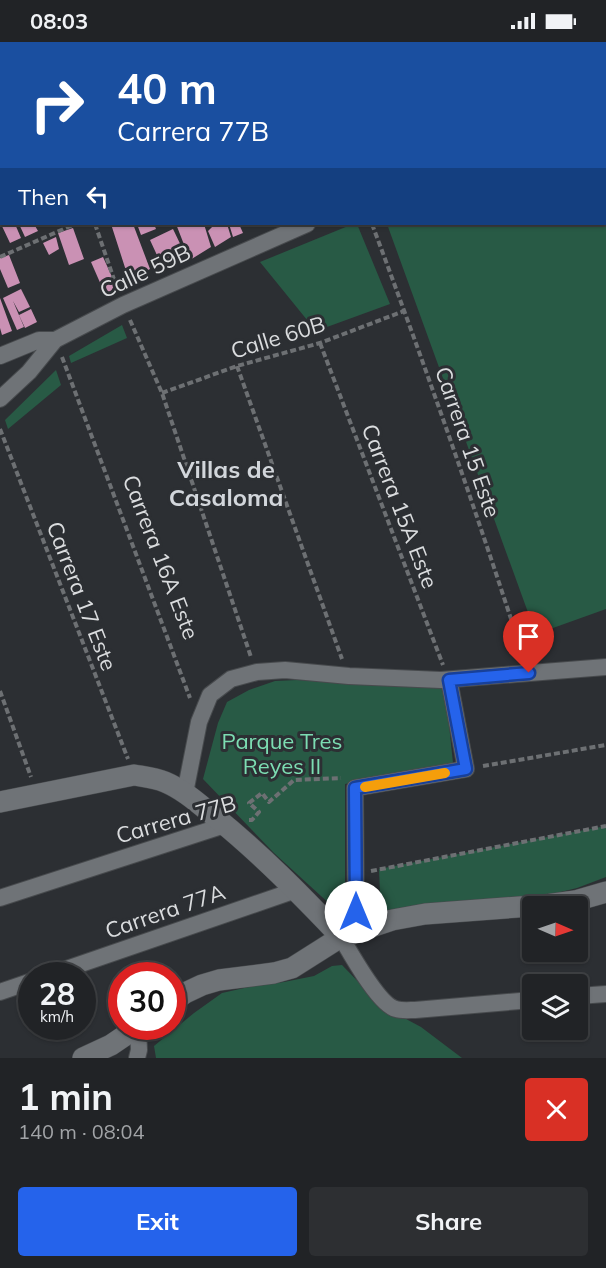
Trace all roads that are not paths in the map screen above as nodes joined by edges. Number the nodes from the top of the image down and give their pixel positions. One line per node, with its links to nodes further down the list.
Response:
1 (305, 225): 2 (street, Calle 59B)
2 (55, 340): 3 (street, Calle 59B); 4 (street)
3 (0, 356)
4 (0, 399)
5 (606, 667): 6 (street)
6 (449, 680): 7 (street); 15 (street)
7 (185, 793): 8 (street); 9 (street)
8 (0, 802)
9 (225, 825): 10 (street); 13 (street, Carrera 77B)
10 (296, 890): 15 (street); 16 (street, Carrera 77A)
11 (606, 892): 12 (street)
12 (588, 897)
13 (0, 898)
14 (522, 907): 15 (street)
15 (348, 934): 19 (street); 22 (street)
16 (87, 962)
17 (18, 986): 18 (street)
18 (0, 992)
19 (186, 993)
20 (606, 994): 21 (street)
21 (588, 995)
22 (522, 1001)
23 (118, 1040): 25 (street)
24 (139, 1040): 26 (street)
25 (83, 1058)
26 (137, 1058)

